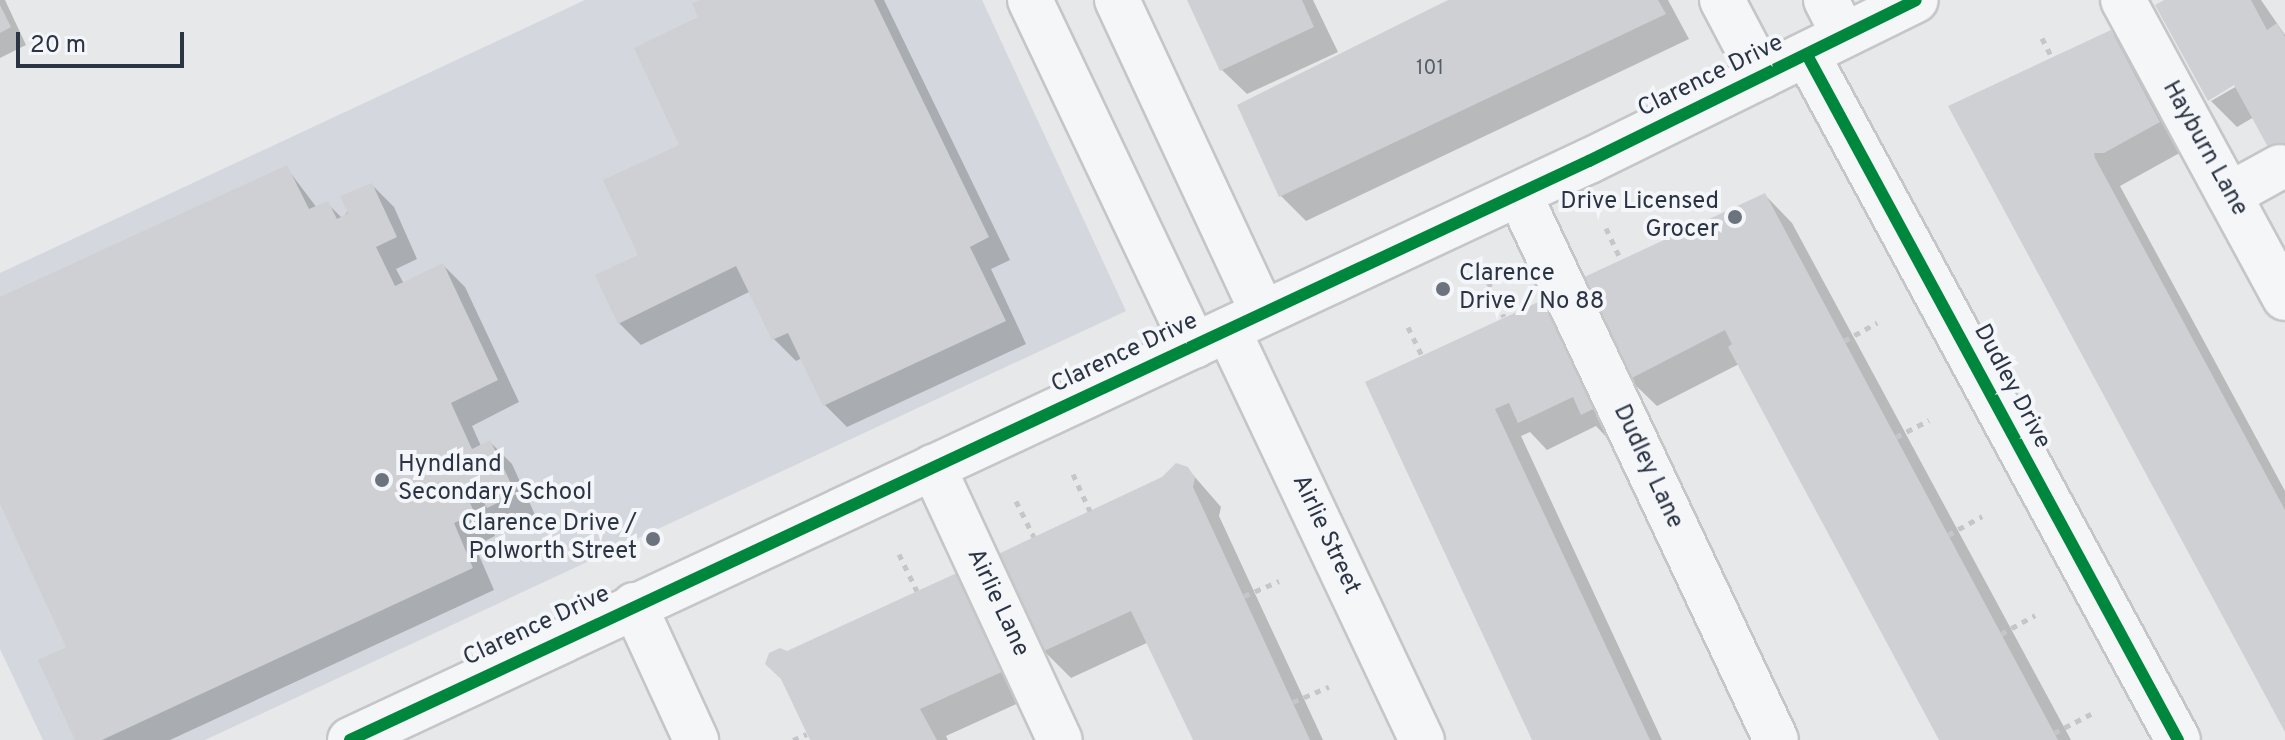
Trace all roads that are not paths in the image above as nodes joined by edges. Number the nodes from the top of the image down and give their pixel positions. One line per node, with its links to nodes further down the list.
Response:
1 (1030, 0): 13 (street, Airlie Street)
2 (1117, 0): 13 (street, Airlie Street)
3 (1722, 0): 8 (street)
4 (1916, 0): 6 (street, Clarence Drive)
5 (2123, 0): 11 (street, Hayburn Lane)
6 (1835, 17): 7 (street, Clarence Drive)
7 (1807, 55): 8 (street, Clarence Drive); 21 (street, Dudley Drive)
8 (1762, 76): 10 (street, Clarence Drive)
9 (2280, 167): 11 (street)
10 (1519, 194): 13 (street, Clarence Drive); 20 (street, Dudley Lane)
11 (2229, 195): 12 (street, Hayburn Lane)
12 (2285, 298)
13 (1228, 330): 14 (street, Clarence Drive); 19 (street, Airlie Street)
14 (933, 467): 15 (street, Clarence Drive); 18 (street, Airlie Lane)
15 (634, 605): 16 (street, Clarence Drive); 17 (street)
16 (350, 740)
17 (696, 740)
18 (1060, 740)
19 (1422, 740)
20 (1776, 740)
21 (2178, 740)

